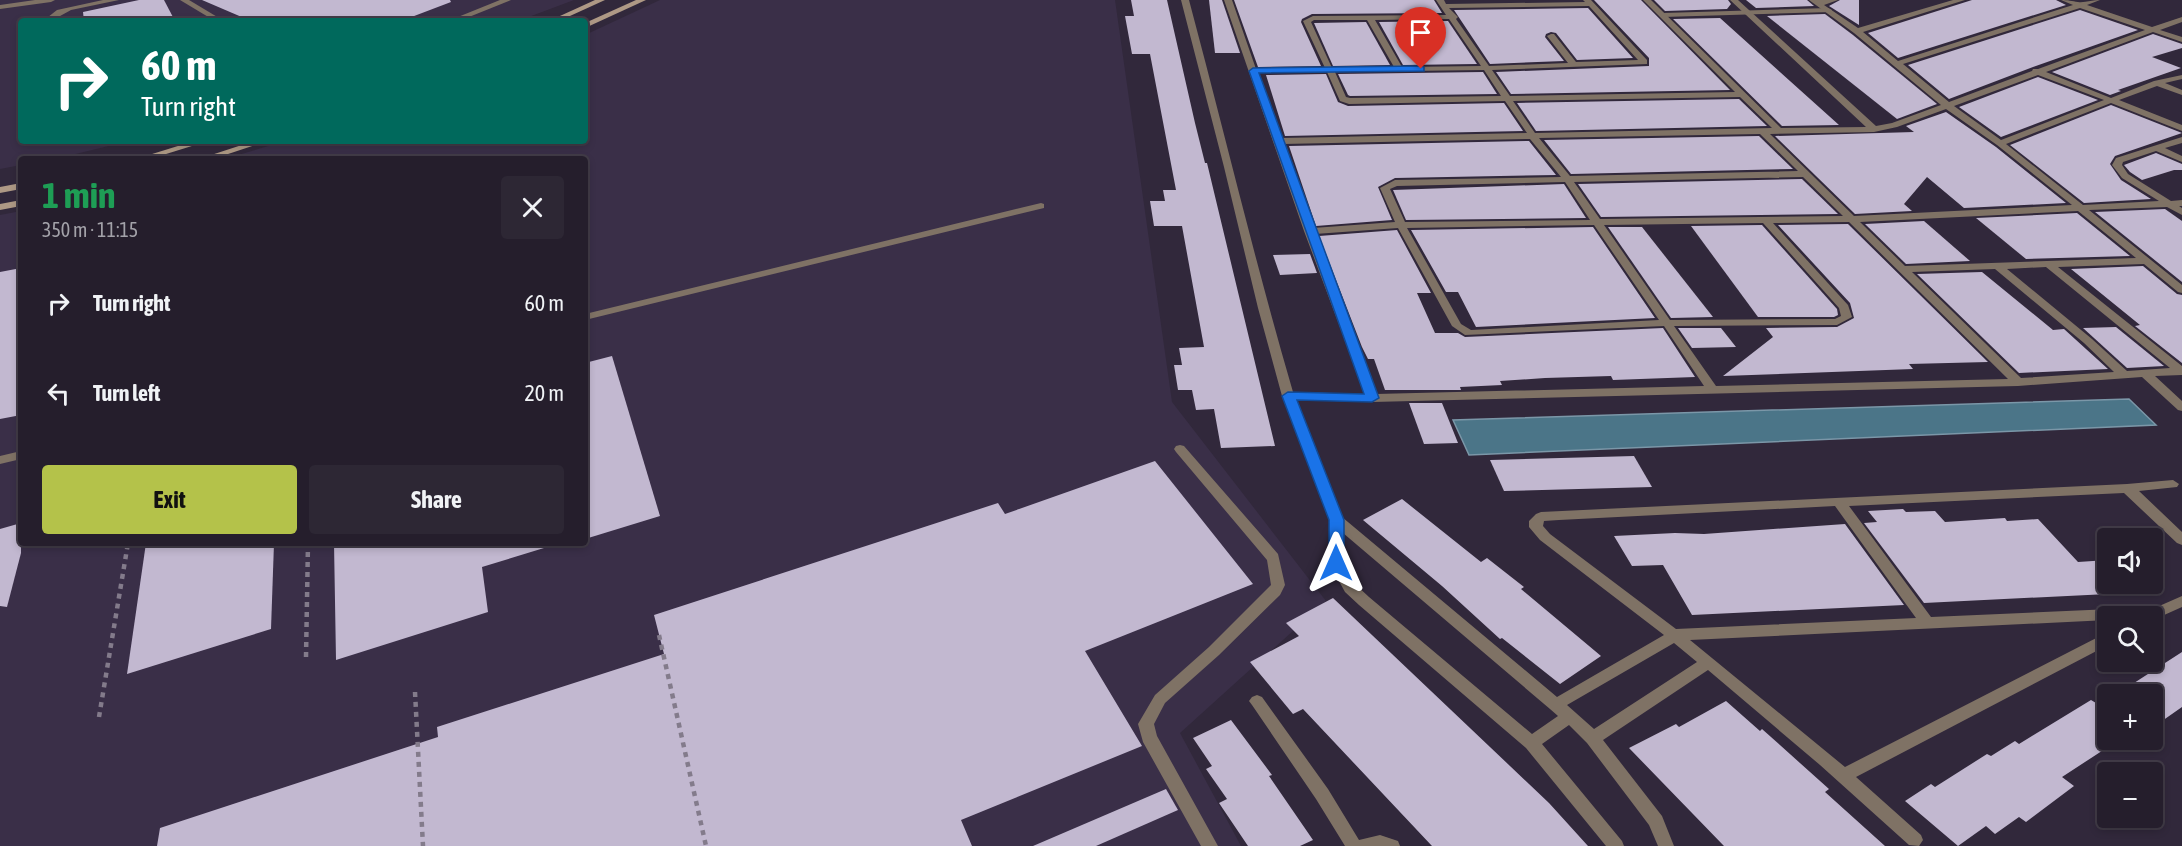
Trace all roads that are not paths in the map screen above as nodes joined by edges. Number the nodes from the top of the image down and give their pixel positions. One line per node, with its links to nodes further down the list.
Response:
1 (14, 0): 20 (street)
2 (51, 0): 20 (street)
3 (115, 0): 25 (street)
4 (184, 0): 26 (street)
5 (507, 0): 27 (street)
6 (601, 0): 28 (main road)
7 (642, 0): 31 (main road)
8 (1185, 0): 92 (street)
9 (1228, 0): 41 (street)
10 (1647, 0): 23 (street)
11 (1734, 0): 22 (street)
12 (1834, 0): 17 (street)
13 (1961, 0): 33 (street)
14 (2065, 0): 19 (street)
15 (2096, 0): 19 (street)
16 (1589, 2): 18 (street); 36 (street)
17 (1816, 2): 21 (street)
18 (1442, 3): 24 (street)
19 (2079, 5): 32 (street); 37 (street)
20 (3, 9)
21 (1828, 10): 22 (street); 33 (street)
22 (1749, 12): 23 (street); 51 (street)
23 (1663, 15): 46 (street)
24 (1454, 17): 29 (street); 38 (street)
25 (50, 18)
26 (215, 18)
27 (460, 18)
28 (560, 18)
29 (1370, 18): 39 (street); 40 (street)
30 (2182, 19): 32 (street)
31 (588, 25)
32 (2150, 30): 35 (street); 42 (street)
33 (1857, 31): 37 (street)
34 (1551, 36): 36 (street)
35 (2182, 40)
36 (1573, 64): 38 (street)
37 (1896, 64): 49 (street)
38 (1488, 68): 39 (street); 47 (street)
39 (1399, 69): 40 (street)
40 (1328, 70): 41 (street); 47 (street)
41 (1253, 71): 56 (street)
42 (2036, 71): 48 (street); 49 (street)
43 (2182, 77): 44 (street)
44 (2157, 83): 45 (street); 48 (street)
45 (2182, 93)
46 (1742, 94): 47 (street); 53 (street)
47 (1507, 98): 54 (street)
48 (2112, 101): 50 (street); 57 (street)
49 (1947, 105): 51 (street); 57 (street)
50 (2182, 128)
51 (1874, 129): 53 (street)
52 (1762, 131): 53 (street); 54 (street); 64 (street)
53 (1779, 131)
54 (1533, 136): 56 (street); 65 (street)
55 (2182, 140): 60 (street)
56 (1279, 141): 79 (street)
57 (2000, 143): 72 (street)
58 (193, 144): 61 (main road)
59 (253, 144): 62 (main road)
60 (2157, 148): 63 (street); 68 (street)
61 (151, 156)
62 (213, 156)
63 (2182, 159)
64 (1807, 174): 65 (street); 75 (street)
65 (1568, 180): 77 (street); 78 (street)
66 (18, 187): 67 (main road)
67 (0, 190)
68 (2169, 203): 69 (street); 72 (street); 74 (street)
69 (2182, 203)
70 (18, 204): 73 (main road)
71 (1041, 206): 85 (street)
72 (2079, 206): 75 (street); 80 (street)
73 (0, 207)
74 (2182, 212)
75 (1852, 219): 76 (street); 83 (street)
76 (1766, 220): 77 (street); 86 (street)
77 (1596, 222): 78 (street); 86 (street)
78 (1401, 225): 79 (street); 86 (street)
79 (1310, 231): 93 (street)
80 (2145, 261): 81 (street); 84 (street)
81 (2048, 264): 82 (street); 87 (street)
82 (1998, 266): 83 (street); 89 (street)
83 (1904, 269): 90 (street)
84 (2182, 291)
85 (588, 316)
86 (1666, 323): 91 (street)
87 (2181, 371): 88 (street)
88 (2144, 373): 89 (street); 94 (street)
89 (2123, 374): 90 (street)
90 (2018, 382): 91 (street)
91 (1713, 390): 93 (street)
92 (1288, 396): 93 (street); 101 (street)
93 (1372, 398)
94 (2182, 407)
95 (1180, 449): 117 (street)
96 (18, 456): 97 (street)
97 (0, 460)
98 (2174, 484): 99 (street)
99 (2127, 488): 100 (street); 102 (street)
100 (1839, 502): 106 (street); 107 (street)
101 (1336, 520): 111 (street); 114 (street)
102 (2182, 540)
103 (2182, 601): 104 (street)
104 (2163, 610)
105 (2097, 616): 106 (street)
106 (1928, 622): 107 (street)
107 (1676, 634): 109 (street); 111 (street)
108 (2097, 644): 115 (street)
109 (1709, 662): 113 (street); 115 (street)
110 (1257, 701): 118 (street)
111 (1555, 705): 112 (street)
112 (1570, 716): 113 (street); 114 (street)
113 (1593, 738): 122 (street)
114 (1532, 742): 121 (street)
115 (1845, 775): 116 (street)
116 (1915, 840)
117 (1210, 846)
118 (1354, 846)
119 (1363, 846): 120 (street)
120 (1392, 846)
121 (1616, 846)
122 (1666, 846)

